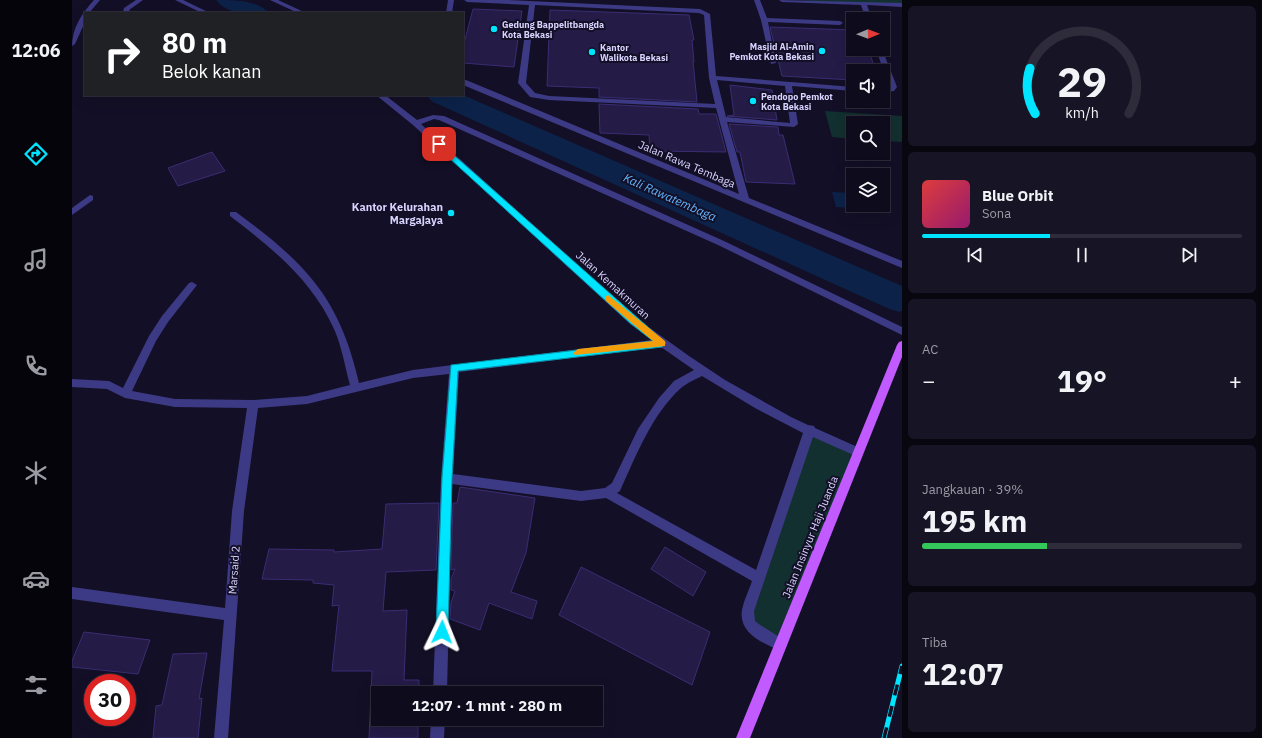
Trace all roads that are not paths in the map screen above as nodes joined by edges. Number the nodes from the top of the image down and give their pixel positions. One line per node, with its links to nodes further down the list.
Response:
1 (97, 0): 14 (street)
2 (140, 0): 15 (street)
3 (178, 0): 16 (street)
4 (273, 0): 17 (street)
5 (451, 0): 18 (street)
6 (467, 0): 10 (street)
7 (757, 0): 21 (street)
8 (782, 0): 9 (street)
9 (831, 1): 12 (street)
10 (532, 3): 11 (street); 32 (street)
11 (605, 3): 25 (street)
12 (863, 3): 13 (street); 19 (street)
13 (902, 5)
14 (88, 12)
15 (125, 12)
16 (205, 12)
17 (301, 12)
18 (449, 12)
19 (866, 12)
20 (84, 18): 23 (street)
21 (764, 20): 22 (street); 24 (street)
22 (840, 23)
23 (72, 44)
24 (773, 63)
25 (714, 78): 28 (street); 32 (street)
26 (890, 79): 30 (street)
27 (464, 82): 36 (street, Jalan Rawa Tembaga)
28 (788, 85): 29 (street); 33 (street)
29 (846, 89)
30 (890, 89)
31 (381, 96): 34 (street, Jalan Kemakmuran)
32 (719, 106): 33 (street)
33 (722, 119): 36 (street)
34 (416, 124): 41 (street); 42 (street, Jalan Kemakmuran)
35 (90, 198): 37 (street)
36 (745, 200): 39 (street, Jalan Rawa Tembaga)
37 (72, 212)
38 (233, 214): 47 (street)
39 (902, 265)
40 (192, 285): 48 (street)
41 (902, 331)
42 (662, 343): 44 (street); 45 (street, Jalan Kemakmuran)
43 (902, 345): 51 (main road, Jalan Insinyur Haji Juanda)
44 (454, 368): 47 (street); 52 (street)
45 (702, 371): 50 (street, Jalan Kemakmuran); 53 (street)
46 (72, 383): 48 (street)
47 (355, 387): 49 (street)
48 (125, 394): 49 (street)
49 (253, 404): 56 (street, Marsaid 2)
50 (810, 430): 51 (street, Jalan Kemakmuran); 54 (street)
51 (858, 452): 57 (main road, Jalan Insinyur Haji Juanda)
52 (447, 478): 53 (street); 58 (street)
53 (607, 493): 54 (street)
54 (759, 578): 57 (street)
55 (72, 593): 56 (street)
56 (230, 615): 60 (street, Marsaid 2)
57 (781, 645): 62 (main road, Jalan Insinyur Haji Juanda)
58 (440, 686)
59 (438, 726): 61 (street)
60 (221, 738)
61 (437, 738)
62 (743, 738)

